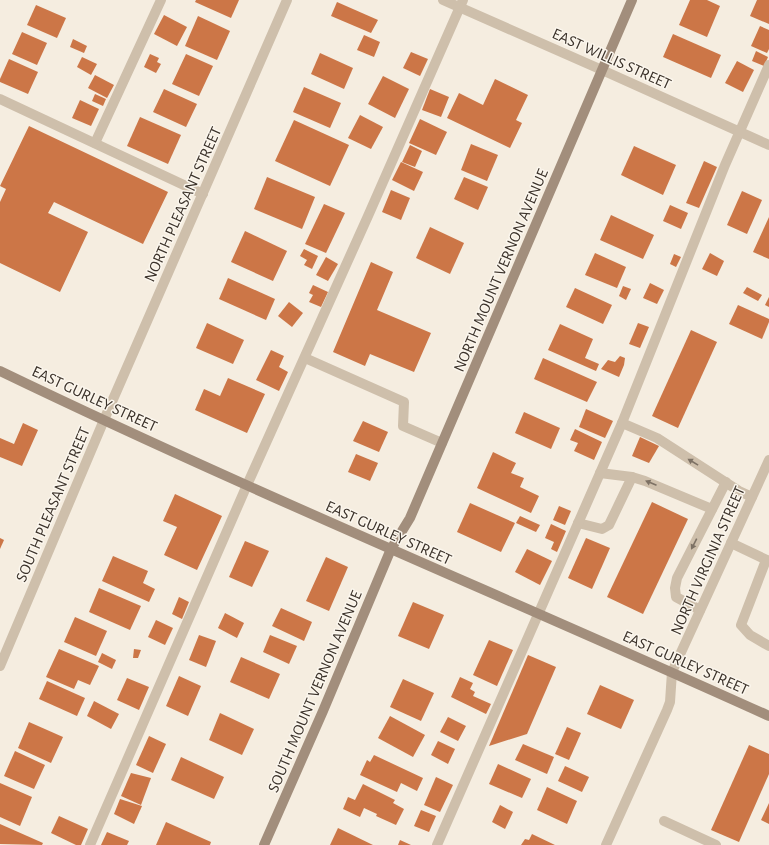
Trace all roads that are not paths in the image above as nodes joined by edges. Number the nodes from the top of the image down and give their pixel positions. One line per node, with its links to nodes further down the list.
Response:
1 (161, 0): 10 (street)
2 (287, 0): 12 (street, NORTH PLEASANT STREET)
3 (443, 0): 5 (street, EAST WILLIS STREET)
4 (632, 0): 7 (street, NORTH MOUNT VERNON AVENUE)
5 (462, 4): 7 (street, EAST WILLIS STREET); 13 (street)
6 (769, 65): 9 (street)
7 (602, 70): 9 (street, EAST WILLIS STREET); 17 (street, NORTH MOUNT VERNON AVENUE)
8 (0, 99): 10 (street)
9 (740, 131): 11 (street, EAST WILLIS STREET); 16 (street)
10 (95, 143): 12 (street)
11 (769, 145)
12 (203, 194): 15 (street, NORTH PLEASANT STREET)
13 (305, 358): 17 (street); 22 (street)
14 (0, 370): 15 (street, EAST GURLEY STREET)
15 (104, 420): 22 (street, EAST GURLEY STREET); 32 (street, SOUTH PLEASANT STREET)
16 (622, 423): 19 (street); 21 (street, one-way to 16)
17 (442, 443): 27 (street, NORTH MOUNT VERNON AVENUE)
18 (769, 460): 23 (street, NORTH VIRGINIA STREET)
19 (600, 473): 20 (street); 25 (street)
20 (632, 477): 24 (street, one-way to 20); 25 (street)
21 (726, 482): 23 (street); 24 (street)
22 (247, 485): 27 (street, EAST GURLEY STREET); 37 (street)
23 (752, 498): 26 (street, NORTH VIRGINIA STREET)
24 (712, 509): 29 (street, one-way to 29)
25 (578, 523): 30 (street)
26 (731, 543): 28 (street); 29 (street, NORTH VIRGINIA STREET)
27 (391, 549): 30 (street, EAST GURLEY STREET); 38 (street, SOUTH MOUNT VERNON AVENUE)
28 (767, 560): 31 (street)
29 (700, 610): 34 (street, NORTH VIRGINIA STREET)
30 (539, 614): 34 (street, EAST GURLEY STREET); 39 (street)
31 (769, 646)
32 (3, 649): 33 (street, SOUTH PLEASANT STREET)
33 (0, 666)
34 (672, 672): 35 (street, EAST GURLEY STREET); 40 (street)
35 (769, 716)
36 (664, 821): 41 (street)
37 (90, 845)
38 (264, 845)
39 (437, 845)
40 (606, 845)
41 (716, 845)

